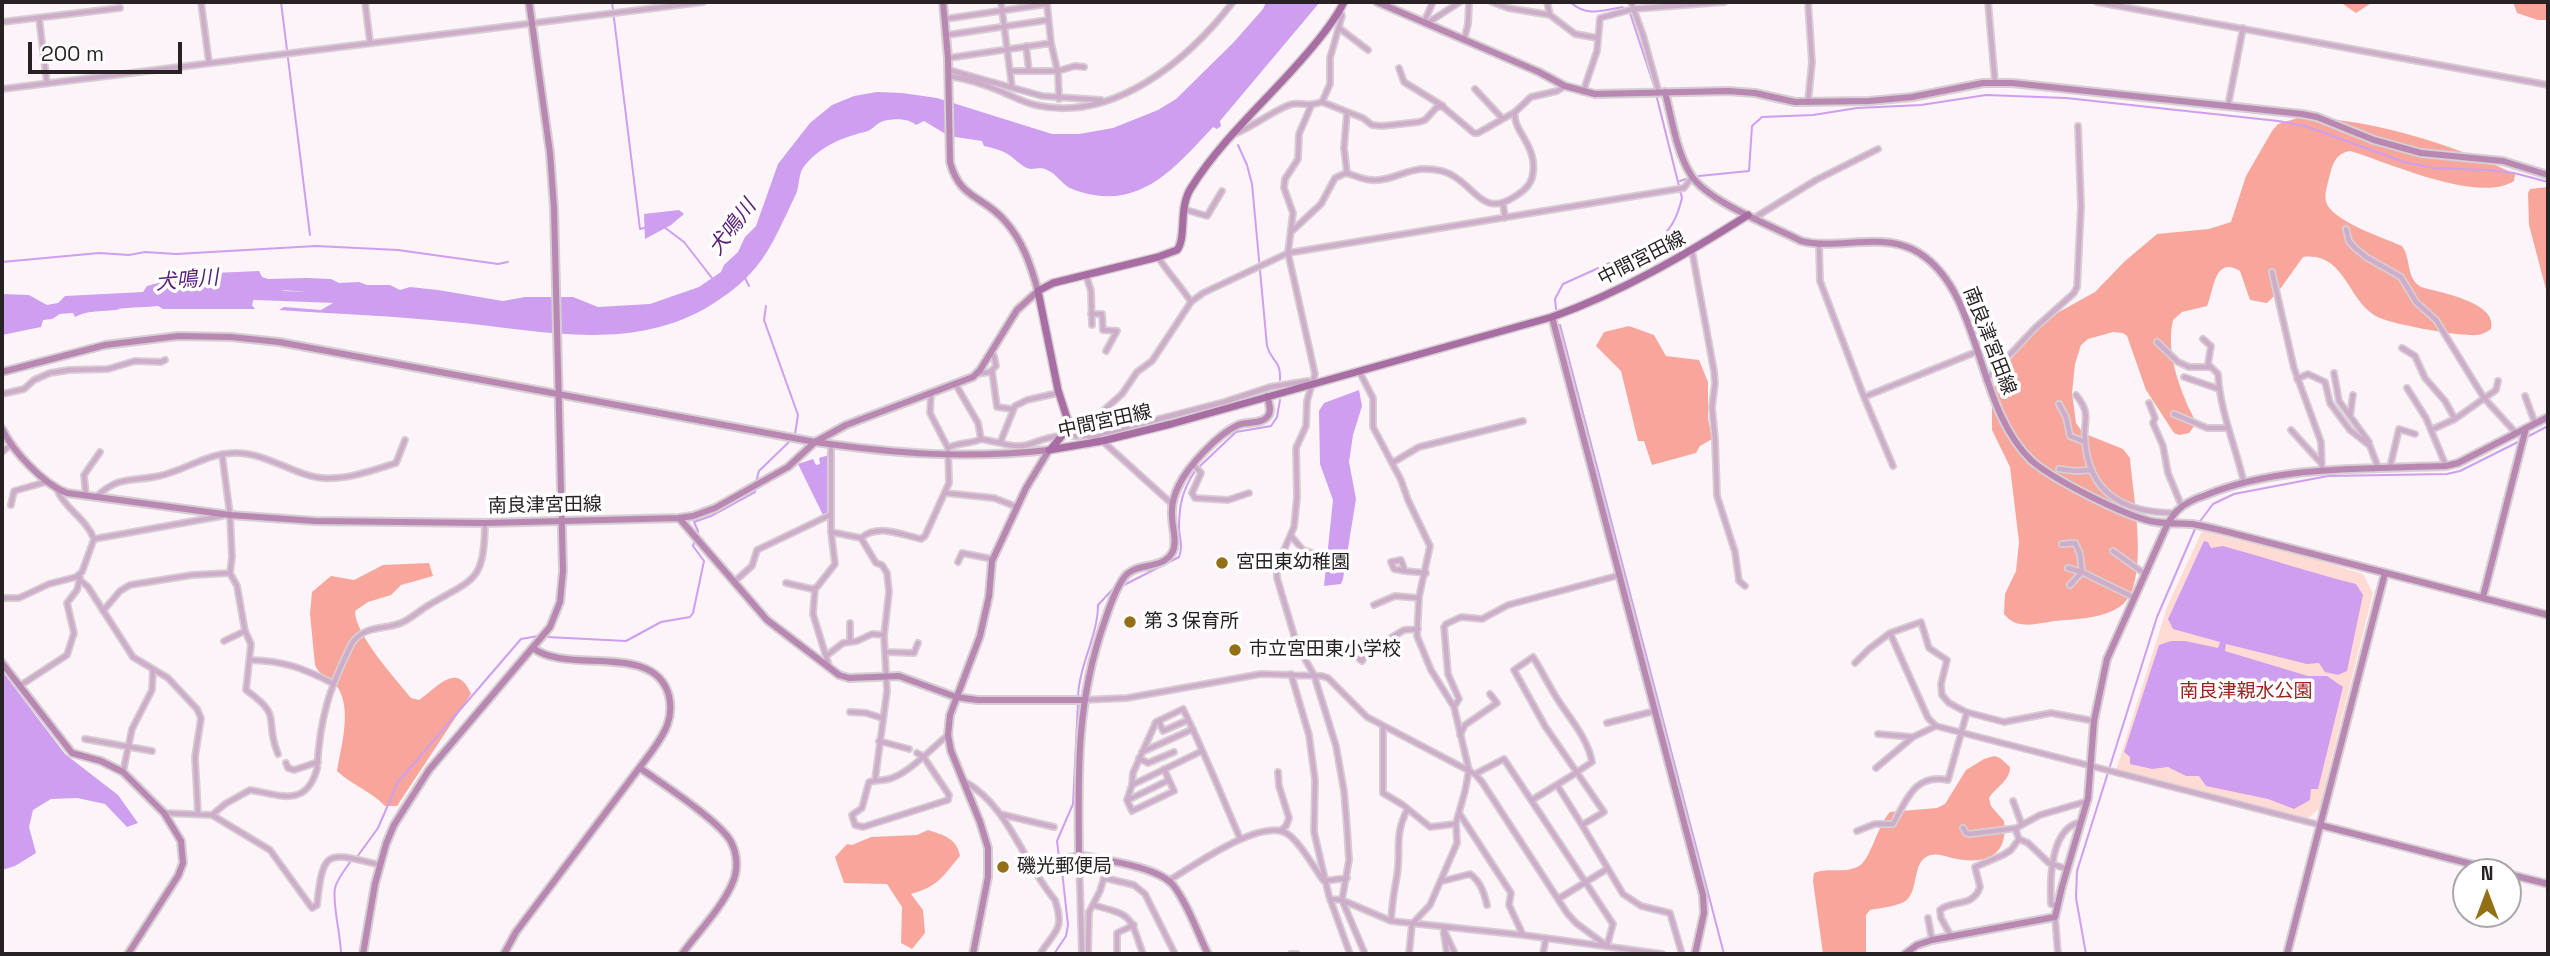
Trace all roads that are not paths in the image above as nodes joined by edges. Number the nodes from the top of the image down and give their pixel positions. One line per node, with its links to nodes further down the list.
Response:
1 (201, 2): 42 (street)
2 (365, 2): 36 (street)
3 (529, 2): 28 (street)
4 (703, 2): 28 (street)
5 (943, 2): 25 (street)
6 (1000, 2): 22 (street)
7 (1233, 2): 59 (street)
8 (1377, 2): 29 (street)
9 (1433, 2): 29 (street)
10 (1460, 2): 29 (street)
11 (1469, 2): 35 (street)
12 (1492, 2): 23 (street)
13 (1547, 2): 23 (street)
14 (1631, 2): 21 (street)
15 (1724, 2): 21 (street)
16 (1808, 2): 61 (street)
17 (1988, 2): 49 (street)
18 (2097, 2): 32 (street)
19 (1342, 6): 31 (street); 69 (main road)
20 (120, 8): 24 (street)
21 (1633, 9): 34 (street); 57 (street)
22 (1002, 10): 25 (street); 26 (street); 30 (street)
23 (1550, 15): 34 (street)
24 (39, 18): 27 (street); 50 (street)
25 (945, 19): 33 (street)
26 (1048, 20): 30 (street); 37 (street)
27 (2, 22)
28 (532, 22): 36 (street); 114 (street)
29 (1425, 23): 35 (street)
30 (1004, 27): 33 (street); 39 (street)
31 (1339, 28): 40 (street); 60 (street)
32 (2243, 28): 51 (street); 63 (street)
33 (947, 35): 41 (street)
34 (1598, 38): 56 (street)
35 (1464, 40): 52 (street)
36 (370, 42): 42 (street)
37 (1051, 43): 38 (street); 47 (street)
38 (1026, 46): 39 (street); 46 (street)
39 (1007, 49): 41 (street); 45 (street)
40 (1368, 50)
41 (948, 58): 48 (street)
42 (209, 63): 50 (street)
43 (1084, 67): 47 (street)
44 (1399, 68): 64 (street)
45 (1010, 71): 46 (street); 53 (street)
46 (1029, 71): 47 (street)
47 (1058, 71): 58 (street)
48 (949, 75): 53 (street); 59 (street); 87 (street)
49 (1995, 82): 61 (street); 63 (street)
50 (47, 83): 54 (street)
51 (2548, 85)
52 (1565, 86): 56 (street); 66 (street)
53 (1012, 88): 58 (street)
54 (2, 89)
55 (1475, 89): 67 (street)
56 (1583, 92): 57 (street)
57 (1662, 92): 61 (street); 73 (street)
58 (1059, 99): 59 (street)
59 (1108, 100)
60 (1322, 102): 62 (street); 65 (street)
61 (1808, 103)
62 (1311, 106): 69 (street); 80 (street)
63 (2228, 106): 72 (street)
64 (1443, 107): 65 (street); 67 (street)
65 (1347, 112): 71 (street)
66 (1515, 112): 67 (street); 75 (street)
67 (1502, 118)
68 (2078, 126): 107 (street)
69 (1233, 135): 76 (main road)
70 (1878, 149): 77 (street)
71 (1347, 173): 75 (street); 80 (street)
72 (2548, 175)
73 (1692, 177): 77 (street, 南良津宮田線); 78 (street)
74 (1222, 191): 76 (street)
75 (1503, 203): 78 (street)
76 (1182, 209): 84 (main road)
77 (1751, 217): 81 (street, 南良津宮田線); 82 (main road, 中間宮田線)
78 (1505, 218): 83 (street)
79 (2346, 229): 122 (street)
80 (1291, 232): 83 (street)
81 (1819, 244): 97 (street, 南良津宮田線); 121 (street)
82 (1692, 251): 90 (main road, 中間宮田線); 209 (street)
83 (1288, 253): 88 (street); 109 (street)
84 (1158, 257): 86 (main road); 88 (street)
85 (2272, 272): 106 (street)
86 (1086, 274): 87 (main road); 89 (street)
87 (1038, 290): 96 (street, 南良津宮田線); 113 (main road, 中間宮田線)
88 (1191, 302): 140 (street)
89 (1091, 314): 91 (street); 95 (street)
90 (1552, 317): 100 (main road, 中間宮田線); 204 (street)
91 (1092, 325)
92 (2203, 340): 99 (street)
93 (2157, 342): 99 (street)
94 (2402, 348): 129 (street)
95 (1106, 351)
96 (991, 352): 101 (street); 104 (street, 南良津宮田線)
97 (1976, 352): 107 (street, 南良津宮田線); 121 (street)
98 (165, 360): 116 (street)
99 (2211, 368): 112 (street)
100 (1359, 370): 109 (main road, 中間宮田線); 158 (street)
101 (992, 371): 104 (street); 125 (street)
102 (2, 372): 114 (street)
103 (2334, 373): 127 (street)
104 (976, 374): 110 (street, 南良津宮田線)
105 (2184, 377): 112 (street)
106 (2297, 379): 149 (street); 162 (street)
107 (1986, 380): 183 (street, 南良津宮田線)
108 (2498, 381): 122 (street)
109 (1311, 382): 115 (main road, 中間宮田線); 186 (street)
110 (956, 385): 117 (street, 南良津宮田線); 142 (street)
111 (2407, 388): 136 (street)
112 (2219, 389): 132 (street)
113 (1059, 392): 125 (street); 139 (main road, 中間宮田線)
114 (557, 393): 144 (street); 182 (street)
115 (1266, 393): 141 (main road, 中間宮田線); 159 (street)
116 (2, 394)
117 (931, 394): 144 (street, 南良津宮田線); 150 (street)
118 (2076, 395): 146 (street)
119 (2353, 395): 127 (street)
120 (2525, 396): 131 (street)
121 (1864, 397): 160 (street)
122 (2484, 398): 129 (street); 137 (street)
123 (2149, 403): 177 (street)
124 (2059, 404): 146 (street)
125 (1012, 409): 145 (street)
126 (2174, 414): 132 (street)
127 (2350, 416): 149 (street)
128 (2548, 417): 131 (street)
129 (2455, 419): 136 (street)
130 (1523, 421): 158 (street)
131 (2535, 424): 133 (street)
132 (2228, 428): 168 (street)
133 (2526, 428): 137 (street); 211 (street)
134 (2, 429): 147 (street, 南良津宮田線)
135 (2291, 430): 162 (street)
136 (2431, 430): 161 (street)
137 (2516, 433): 161 (street)
138 (2416, 434): 164 (street)
139 (1065, 436): 140 (street); 151 (street); 152 (main road, 中間宮田線)
140 (1086, 436): 141 (street)
141 (1102, 437): 152 (main road, 中間宮田線); 174 (street)
142 (981, 439): 145 (street); 150 (street)
143 (405, 440): 155 (street)
144 (815, 442): 148 (street); 181 (street, 南良津宮田線)
145 (1000, 442): 151 (street); 156 (street)
146 (2085, 442): 166 (street)
147 (12, 444): 153 (street); 167 (street, 南良津宮田線)
148 (831, 444): 157 (street); 180 (street)
149 (2370, 446): 163 (street)
150 (948, 448): 157 (street)
151 (1018, 450): 152 (street); 156 (street)
152 (1049, 450): 176 (street)
153 (2, 452)
154 (100, 452): 172 (street)
155 (222, 454): 173 (street); 179 (street)
156 (997, 455): 157 (street)
157 (947, 456): 170 (street)
158 (1392, 463): 201 (street)
159 (1193, 464): 171 (street); 174 (street)
160 (1893, 466)
161 (2446, 466): 164 (street)
162 (2322, 467): 163 (street); 168 (street)
163 (2378, 467): 164 (street)
164 (2390, 467)
165 (2059, 469): 166 (street)
166 (2092, 470): 178 (street)
167 (46, 482): 169 (street, 南良津宮田線); 175 (street)
168 (2245, 483): 177 (street)
169 (57, 490): 172 (street, 南良津宮田線); 188 (street)
170 (945, 493): 176 (street); 187 (street)
171 (1249, 493)
172 (86, 497): 173 (street, 南良津宮田線)
173 (95, 498): 179 (street, 南良津宮田線)
174 (1172, 504): 242 (street)
175 (10, 505)
176 (1017, 507): 192 (street)
177 (2182, 507): 178 (street)
178 (2175, 513): 183 (street)
179 (230, 515): 184 (street, 南良津宮田線); 188 (street); 200 (street)
180 (830, 515): 185 (street); 206 (street)
181 (679, 518): 182 (street, 南良津宮田線); 206 (street)
182 (562, 522): 184 (street, 南良津宮田線); 226 (street)
183 (2168, 523): 202 (street, 南良津宮田線); 203 (street)
184 (485, 526): 238 (street)
185 (831, 532): 187 (street); 210 (street)
186 (1291, 536): 191 (street); 195 (street)
187 (861, 538): 222 (street)
188 (94, 539): 199 (street)
189 (2062, 544): 198 (street)
190 (2113, 551): 203 (street)
191 (1312, 553)
192 (992, 559): 193 (street); 241 (street)
193 (958, 562)
194 (1259, 564): 195 (street)
195 (1277, 567): 237 (street)
196 (2068, 568): 198 (street)
197 (1405, 571): 201 (street)
198 (2082, 572): 208 (street); 214 (street)
199 (81, 573): 205 (street); 212 (street)
200 (230, 573): 216 (street); 220 (street)
201 (1426, 573): 213 (street)
202 (2385, 573): 211 (street, 南良津宮田線); 301 (street)
203 (2145, 574): 214 (street)
204 (1620, 575): 243 (street); 244 (street)
205 (80, 580): 216 (street); 239 (street)
206 (733, 583): 234 (street)
207 (786, 583): 210 (street)
208 (2070, 585)
209 (1745, 586)
210 (815, 589): 229 (street)
211 (2483, 597): 217 (street, 南良津宮田線)
212 (2, 598)
213 (1419, 598): 215 (street); 219 (street)
214 (2135, 598): 250 (street)
215 (1374, 605)
216 (103, 611): 233 (street)
217 (2548, 615)
218 (850, 623): 224 (street)
219 (1418, 629): 228 (street); 243 (street)
220 (245, 631): 223 (street); 230 (street)
221 (1890, 634): 232 (street); 246 (street); 253 (street)
222 (884, 635): 224 (street); 227 (street)
223 (224, 641)
224 (850, 642): 229 (street)
225 (918, 643): 227 (street)
226 (533, 648): 275 (street); 313 (street)
227 (885, 652): 236 (street)
228 (1354, 654)
229 (826, 656): 234 (street)
230 (251, 660): 238 (street); 269 (street)
231 (2, 663): 239 (street)
232 (1855, 663)
233 (153, 669): 262 (street); 295 (street)
234 (830, 669): 236 (street)
235 (1291, 674): 237 (street); 242 (street); 321 (street)
236 (886, 675): 241 (street); 247 (street)
237 (1314, 675): 252 (street); 318 (street)
238 (332, 683): 272 (street)
239 (21, 685): 279 (street)
240 (1490, 694): 258 (street)
241 (956, 697): 242 (street); 257 (street)
242 (1080, 700): 309 (street)
243 (1454, 707): 258 (street)
244 (1655, 711): 251 (street); 364 (street)
245 (850, 712): 247 (street)
246 (1967, 712): 250 (street); 255 (street)
247 (882, 718): 261 (street)
248 (1188, 720): 249 (street); 249 (street); 254 (street)
249 (1159, 721): 266 (street)
250 (2094, 721): 274 (street)
251 (1607, 723)
252 (1384, 726): 278 (street); 292 (street)
253 (1936, 726): 255 (street); 259 (street)
254 (1193, 729): 265 (street); 266 (street)
255 (1962, 733): 274 (street); 306 (street)
256 (1878, 734): 259 (street)
257 (948, 735): 270 (street); 284 (street)
258 (1460, 735): 278 (street)
259 (1913, 737): 276 (street)
260 (85, 739): 262 (street)
261 (879, 741): 263 (street); 283 (street)
262 (128, 747): 264 (street); 279 (street)
263 (909, 749)
264 (152, 751)
265 (1202, 751): 277 (street); 307 (street)
266 (1142, 752): 271 (street)
267 (1174, 752): 271 (street)
268 (917, 753): 270 (street)
269 (278, 754)
270 (923, 756): 283 (street); 283 (street)
271 (1139, 758): 286 (street)
272 (318, 762): 273 (street); 297 (street)
273 (286, 763)
274 (2090, 765): 291 (street); 301 (street)
275 (640, 768): 344 (street); 345 (street)
276 (1876, 768)
277 (1164, 769): 285 (street); 286 (street)
278 (1469, 770): 282 (street); 294 (street)
279 (123, 772): 293 (street)
280 (1278, 772): 305 (street)
281 (1576, 773): 281 (street); 287 (street); 300 (street)
282 (1475, 774): 289 (street); 326 (street)
283 (875, 780)
284 (962, 780): 296 (street); 346 (street)
285 (1169, 780): 288 (street); 288 (street)
286 (1132, 785): 288 (street)
287 (1557, 785): 289 (street); 300 (street)
288 (1127, 800)
289 (1532, 800): 323 (street)
290 (2013, 801): 302 (street)
291 (2088, 801): 298 (street); 302 (street)
292 (1407, 810): 299 (street); 333 (street)
293 (164, 813): 295 (street); 342 (street)
294 (1459, 813): 299 (street); 337 (street)
295 (198, 814): 297 (street)
296 (999, 814): 303 (street); 314 (street)
297 (212, 815): 313 (street)
298 (2082, 822): 312 (street); 316 (street)
299 (1455, 824): 322 (street)
300 (1582, 825): 315 (street)
301 (2320, 825): 310 (street); 367 (street)
302 (2020, 826): 304 (street); 308 (street)
303 (1054, 827)
304 (1963, 828)
305 (1280, 830): 307 (street); 321 (street)
306 (1857, 831)
307 (1240, 838): 320 (street)
308 (2019, 839): 312 (street); 338 (street)
309 (1079, 855): 311 (street); 314 (street); 348 (street)
310 (2452, 859)
311 (1109, 861): 317 (street); 320 (street)
312 (2052, 864): 316 (street); 330 (street)
313 (380, 865): 343 (street)
314 (1031, 865): 347 (street)
315 (1607, 869): 323 (street); 363 (street)
316 (2067, 869): 330 (street)
317 (1105, 878): 328 (street); 352 (street)
318 (1347, 878): 321 (street); 327 (street)
319 (2522, 878): 324 (street)
320 (1168, 881): 353 (street)
321 (1324, 881): 325 (street)
322 (1442, 881): 329 (street); 334 (street)
323 (1586, 882): 326 (street); 341 (street)
324 (2548, 884)
325 (1329, 899): 327 (street); 356 (street)
326 (1558, 899): 341 (street)
327 (1342, 900): 333 (street); 357 (street)
328 (1093, 905): 335 (street); 349 (street)
329 (1487, 905)
330 (2057, 906): 331 (street)
331 (2055, 917): 338 (street); 366 (street)
332 (1928, 918): 340 (street)
333 (1391, 921): 334 (street)
334 (1412, 924): 336 (street); 358 (street)
335 (1134, 925): 350 (street); 351 (street)
336 (1443, 928): 337 (street); 359 (street); 360 (street)
337 (1523, 935): 339 (street)
338 (1951, 936): 340 (street)
339 (1546, 938): 341 (street); 361 (street)
340 (1931, 940): 365 (street)
341 (1607, 946): 362 (street)
342 (128, 954)
343 (363, 954)
344 (504, 954)
345 (682, 954)
346 (973, 954)
347 (1041, 954)
348 (1082, 954)
349 (1088, 954)
350 (1117, 954)
351 (1143, 954)
352 (1175, 954)
353 (1208, 954)
354 (1291, 954): 355 (street)
355 (1297, 954)
356 (1350, 954)
357 (1365, 954)
358 (1409, 954)
359 (1447, 954)
360 (1455, 954)
361 (1543, 954)
362 (1662, 954)
363 (1682, 954)
364 (1695, 954)
365 (1905, 954)
366 (2058, 954)
367 (2287, 954)

